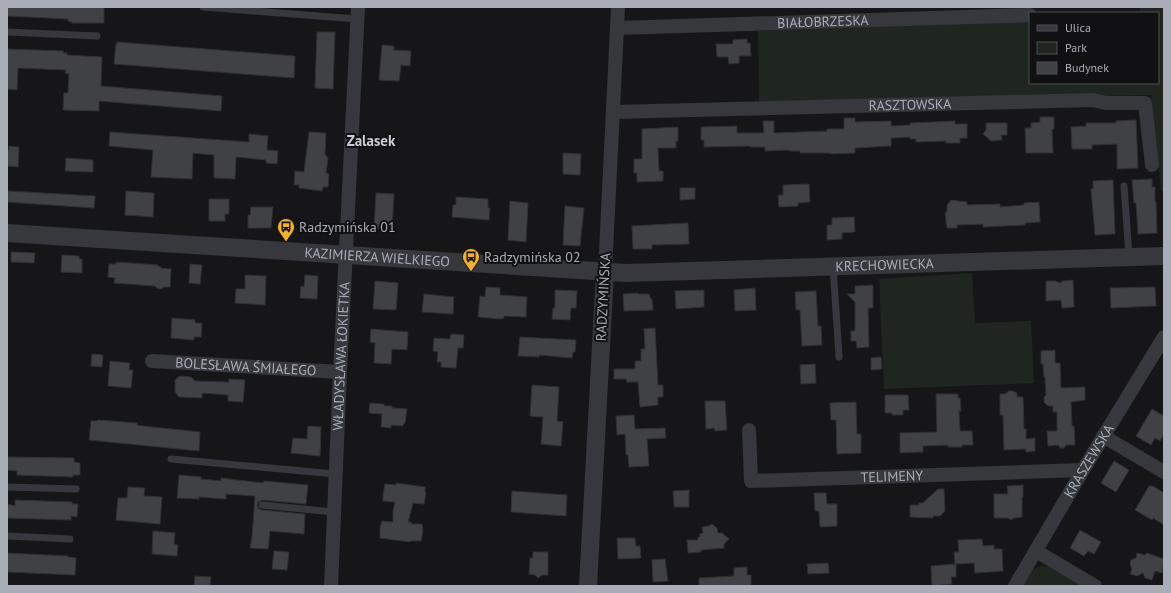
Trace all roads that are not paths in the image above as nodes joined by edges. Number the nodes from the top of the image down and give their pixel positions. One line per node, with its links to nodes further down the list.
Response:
1 (203, 7): 3 (lane)
2 (618, 7): 5 (street, RADZYMIŃSKA)
3 (357, 13): 12 (street, WŁADYSŁAWA ŁOKIETKA)
4 (1029, 15): 5 (street, BIAŁOBRZESKA)
5 (617, 28): 8 (street, RADZYMIŃSKA)
6 (7, 32): 7 (lane)
7 (97, 36)
8 (613, 112): 9 (street, RASZTOWSKA); 16 (street, RADZYMIŃSKA)
9 (1152, 165)
10 (1124, 186): 14 (lane)
11 (7, 233): 12 (street, KAZIMIERZA WIELKIEGO)
12 (346, 254): 16 (street, KAZIMIERZA WIELKIEGO); 20 (street, WŁADYSŁAWA ŁOKIETKA)
13 (1164, 256): 14 (street, KRECHOWIECKA)
14 (1129, 257): 15 (street, KRECHOWIECKA)
15 (833, 266): 16 (street, KRECHOWIECKA); 18 (lane)
16 (605, 272): 35 (street, RADZYMIŃSKA)
17 (1164, 337): 22 (street, KRASZEWSKA)
18 (839, 357)
19 (152, 361): 20 (street, BOLESŁAWA ŚMIAŁEGO)
20 (340, 372): 26 (street, WŁADYSŁAWA ŁOKIETKA)
21 (749, 430): 24 (street, TELIMENY)
22 (1103, 436): 24 (street, KRASZEWSKA); 25 (street)
23 (171, 459): 26 (lane)
24 (1083, 470): 33 (street, KRASZEWSKA)
25 (1164, 472)
26 (336, 474): 30 (street, WŁADYSŁAWA ŁOKIETKA)
27 (7, 487): 28 (lane)
28 (76, 489)
29 (262, 506): 30 (lane)
30 (334, 512): 34 (street, WŁADYSŁAWA ŁOKIETKA)
31 (7, 536): 32 (lane)
32 (70, 539)
33 (1036, 551): 36 (street, KRASZEWSKA); 37 (street)
34 (331, 586)
35 (588, 586)
36 (1015, 586)
37 (1095, 586)

